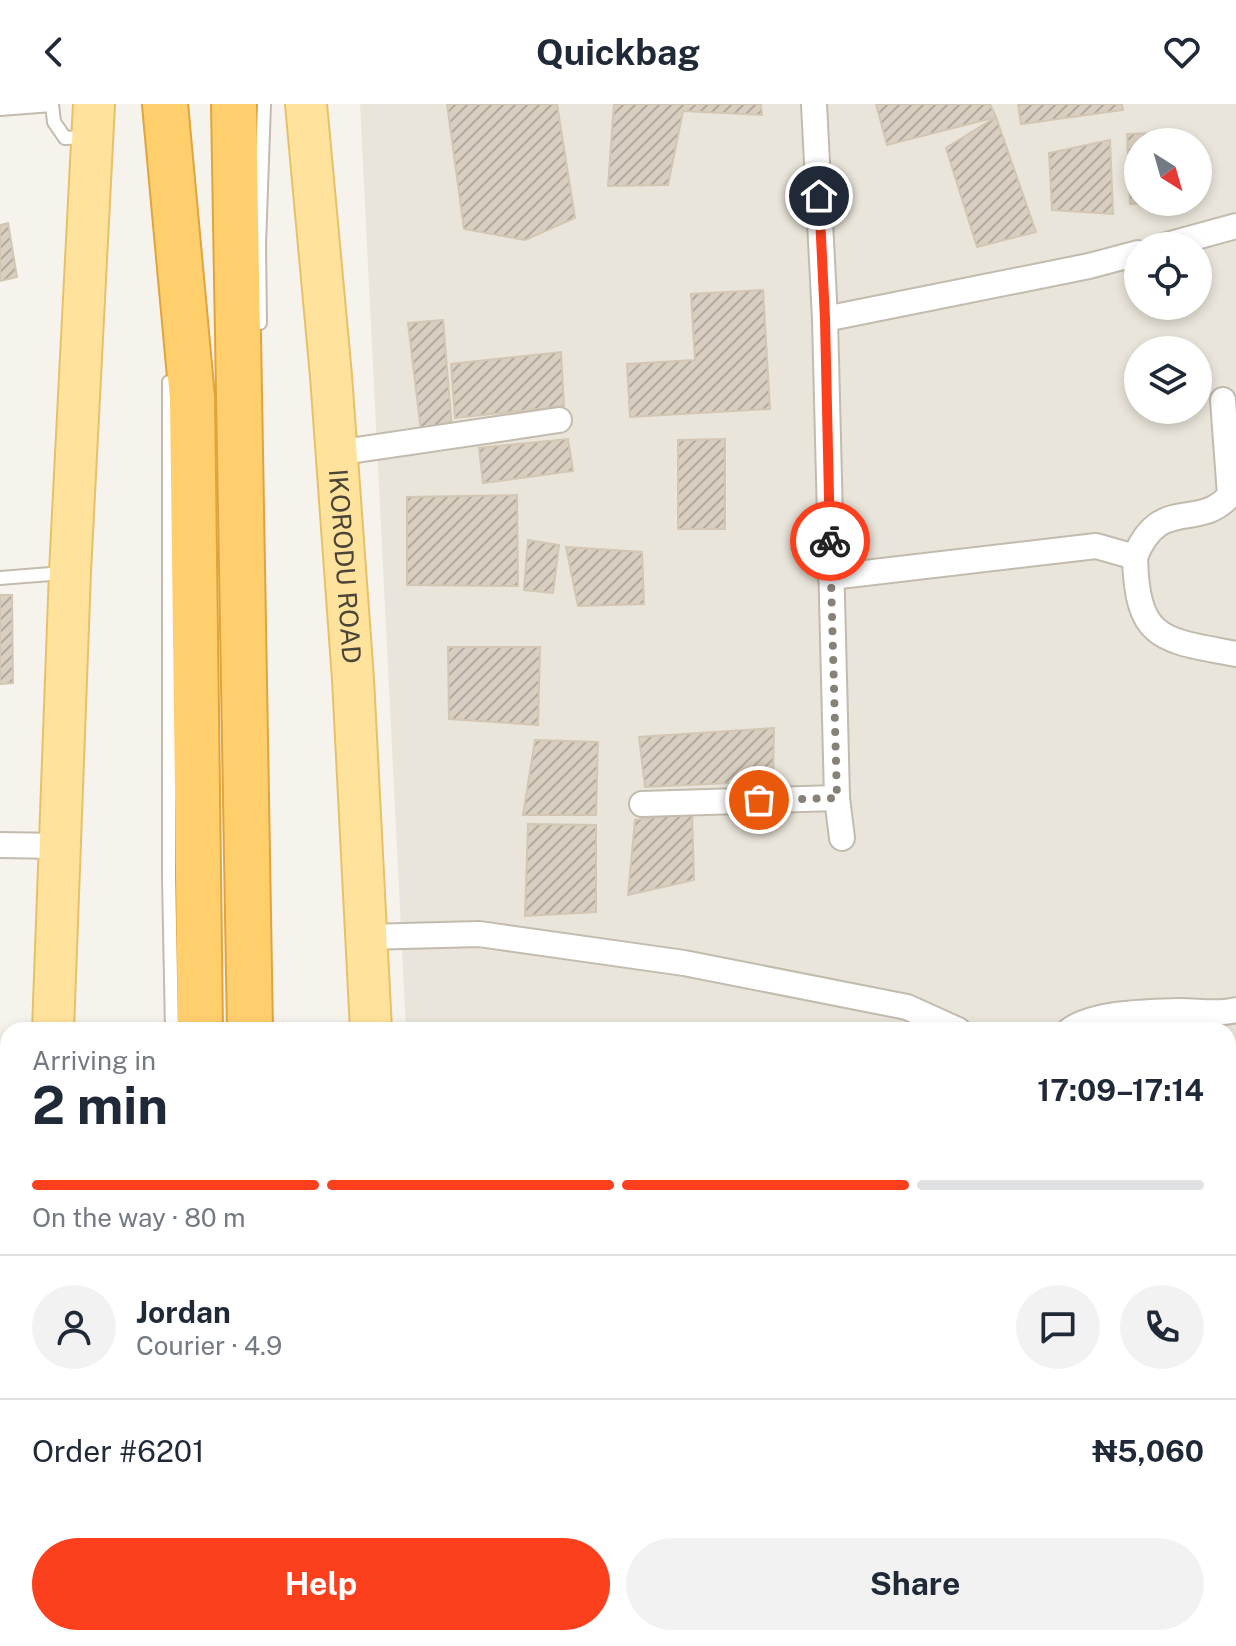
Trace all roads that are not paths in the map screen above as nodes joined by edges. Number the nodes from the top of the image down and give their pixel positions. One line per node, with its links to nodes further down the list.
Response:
1 (52, 104): 8 (lane); 9 (lane)
2 (165, 104): 34 (highway)
3 (234, 104): 10 (highway)
4 (250, 104): 10 (highway)
5 (264, 104): 15 (lane)
6 (306, 104): 19 (main road, IKORODU ROAD)
7 (814, 104): 14 (street)
8 (0, 109)
9 (93, 120): 21 (main road)
10 (235, 175): 35 (highway)
11 (1236, 226): 12 (street)
12 (1212, 233)
13 (1124, 257): 14 (street)
14 (825, 319): 22 (street)
15 (260, 339)
16 (168, 368): 33 (lane)
17 (1223, 400): 20 (street)
18 (559, 420): 19 (street)
19 (336, 453): 30 (main road, IKORODU ROAD)
20 (1135, 557): 22 (street); 24 (street)
21 (70, 572): 23 (lane); 29 (main road)
22 (831, 577): 25 (street)
23 (0, 578)
24 (1236, 654)
25 (837, 798): 26 (street); 27 (street)
26 (642, 804)
27 (842, 838)
28 (0, 845): 29 (street)
29 (60, 846): 32 (main road)
30 (366, 937): 36 (main road, IKORODU ROAD); 37 (street)
31 (1236, 1010): 38 (street)
32 (53, 1022)
33 (172, 1022)
34 (200, 1022)
35 (250, 1022)
36 (371, 1022)
37 (940, 1022)
38 (1082, 1022)

